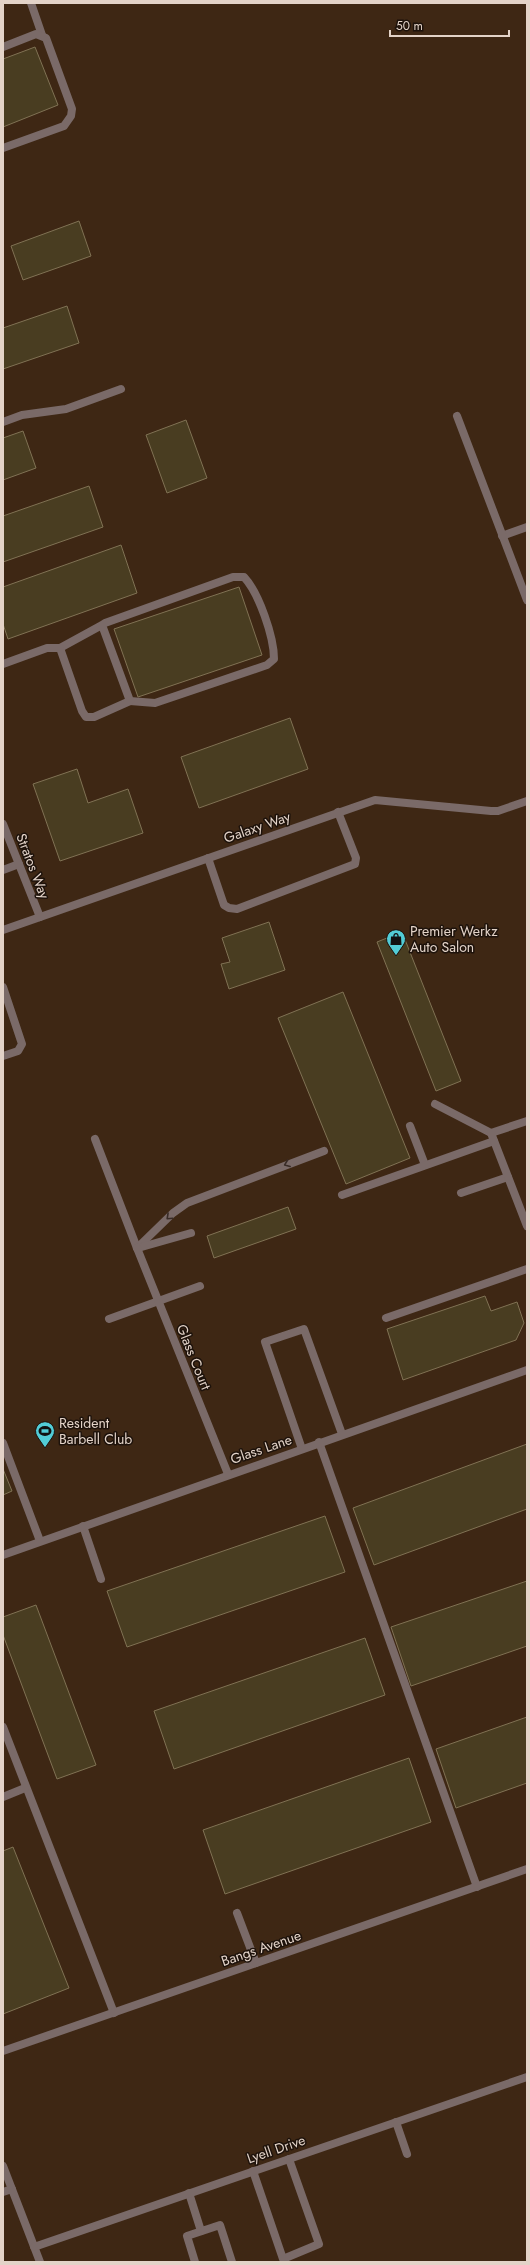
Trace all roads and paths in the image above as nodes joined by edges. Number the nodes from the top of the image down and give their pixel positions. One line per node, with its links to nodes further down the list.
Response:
1 (31, 3): 2 (street)
2 (42, 35): 3 (street); 4 (street)
3 (3, 47)
4 (3, 148)
5 (121, 389): 7 (street)
6 (457, 416): 9 (street)
7 (3, 422)
8 (527, 527): 9 (street)
9 (502, 536): 10 (street)
10 (527, 600)
11 (102, 625): 12 (street); 14 (street); 14 (street)
12 (60, 648): 13 (street); 14 (street)
13 (3, 664)
14 (130, 701)
15 (527, 800): 16 (street, Galaxy Way)
16 (338, 812): 18 (street, Galaxy Way); 18 (street)
17 (3, 824): 19 (street, Stratos Way)
18 (208, 858): 21 (street, Galaxy Way)
19 (19, 864): 20 (street); 21 (street, Stratos Way)
20 (3, 870)
21 (40, 917): 22 (street, Galaxy Way)
22 (3, 930)
23 (3, 987): 24 (street)
24 (3, 1056)
25 (435, 1104): 28 (street)
26 (527, 1121): 28 (street)
27 (410, 1126): 31 (street)
28 (492, 1137): 31 (street); 32 (street)
29 (95, 1139): 37 (street, Glass Court)
30 (324, 1150): 37 (street, one-way to 37)
31 (425, 1165): 34 (street)
32 (508, 1177): 33 (street); 35 (street)
33 (461, 1193)
34 (342, 1195)
35 (527, 1226)
36 (191, 1233): 37 (street)
37 (137, 1248): 40 (street, Glass Court)
38 (527, 1269): 41 (street)
39 (200, 1286): 40 (street)
40 (158, 1301): 42 (street); 48 (street, Glass Court)
41 (386, 1318)
42 (109, 1319)
43 (527, 1370): 44 (street, Glass Lane)
44 (342, 1434): 45 (street, Glass Lane); 47 (street)
45 (319, 1442): 47 (street, Glass Lane); 57 (street)
46 (3, 1443): 50 (street)
47 (302, 1449): 48 (street, Glass Lane)
48 (228, 1474): 49 (street, Glass Lane)
49 (83, 1526): 50 (street, Glass Lane); 52 (street)
50 (40, 1541): 51 (street, Glass Lane)
51 (3, 1555)
52 (101, 1580)
53 (3, 1727): 54 (street)
54 (26, 1788): 55 (street); 60 (street)
55 (3, 1797)
56 (527, 1869): 57 (street, Bangs Avenue)
57 (477, 1886): 59 (street, Bangs Avenue)
58 (236, 1913): 59 (street)
59 (256, 1963): 60 (street, Bangs Avenue)
60 (114, 2013): 61 (street, Bangs Avenue)
61 (3, 2051)
62 (527, 2077): 63 (street, Lyell Drive)
63 (396, 2122): 64 (street); 65 (street, Lyell Drive)
64 (407, 2154)
65 (290, 2159): 67 (street, Lyell Drive); 67 (street)
66 (3, 2166): 68 (street)
67 (252, 2172): 70 (street, Lyell Drive)
68 (12, 2189): 69 (street); 72 (street)
69 (3, 2192)
70 (189, 2193): 71 (street); 72 (street, Lyell Drive)
71 (201, 2231): 74 (street); 75 (street)
72 (34, 2247): 73 (street)
73 (40, 2262)
74 (195, 2262)
75 (232, 2262)

